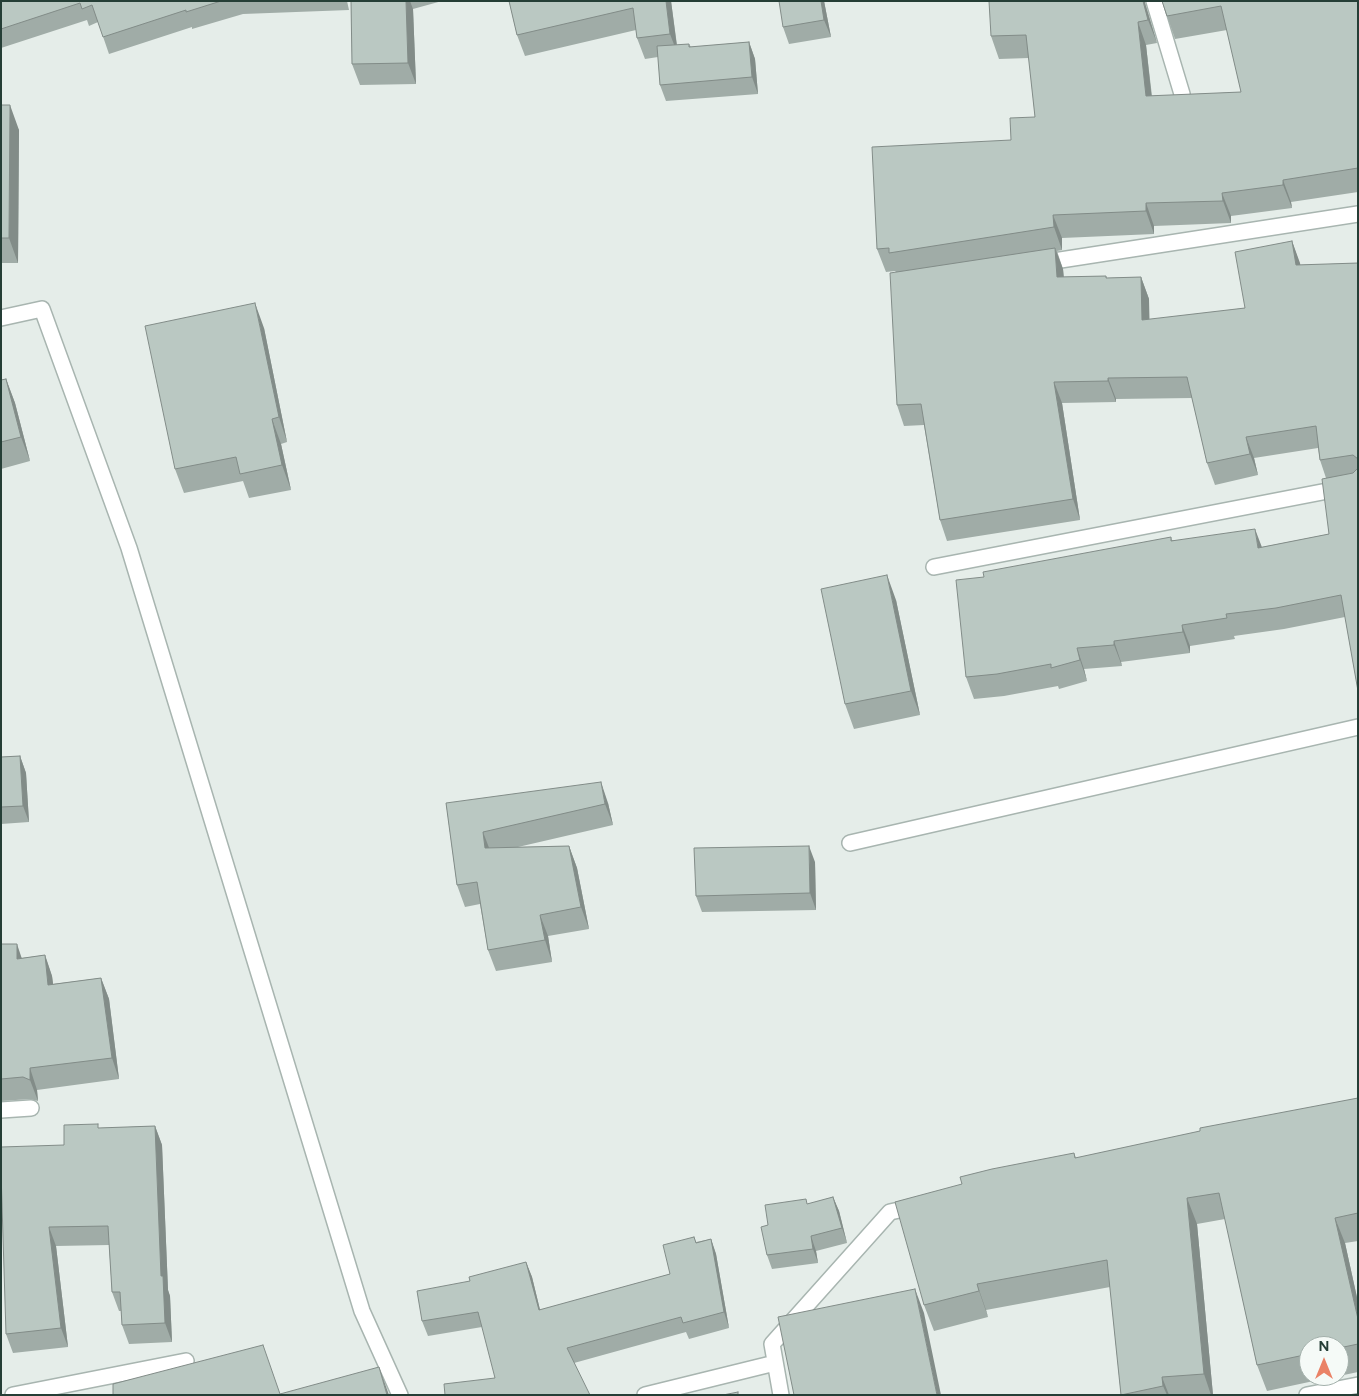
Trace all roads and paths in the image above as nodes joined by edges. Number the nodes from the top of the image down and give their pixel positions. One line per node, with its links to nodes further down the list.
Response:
1 (1154, 1): 2 (street)
2 (1182, 94)
3 (1358, 214): 4 (street)
4 (1025, 266)
5 (1, 318): 17 (street)
6 (1358, 485): 7 (street)
7 (934, 567)
8 (1358, 726): 9 (street)
9 (850, 843)
10 (31, 1108): 11 (street)
11 (1, 1110)
12 (929, 1203): 14 (street)
13 (186, 1362): 16 (street)
14 (775, 1363): 18 (street); 19 (street)
15 (1358, 1385): 20 (street)
16 (13, 1395)
17 (400, 1395)
18 (645, 1395)
19 (781, 1395)
20 (1306, 1395)

